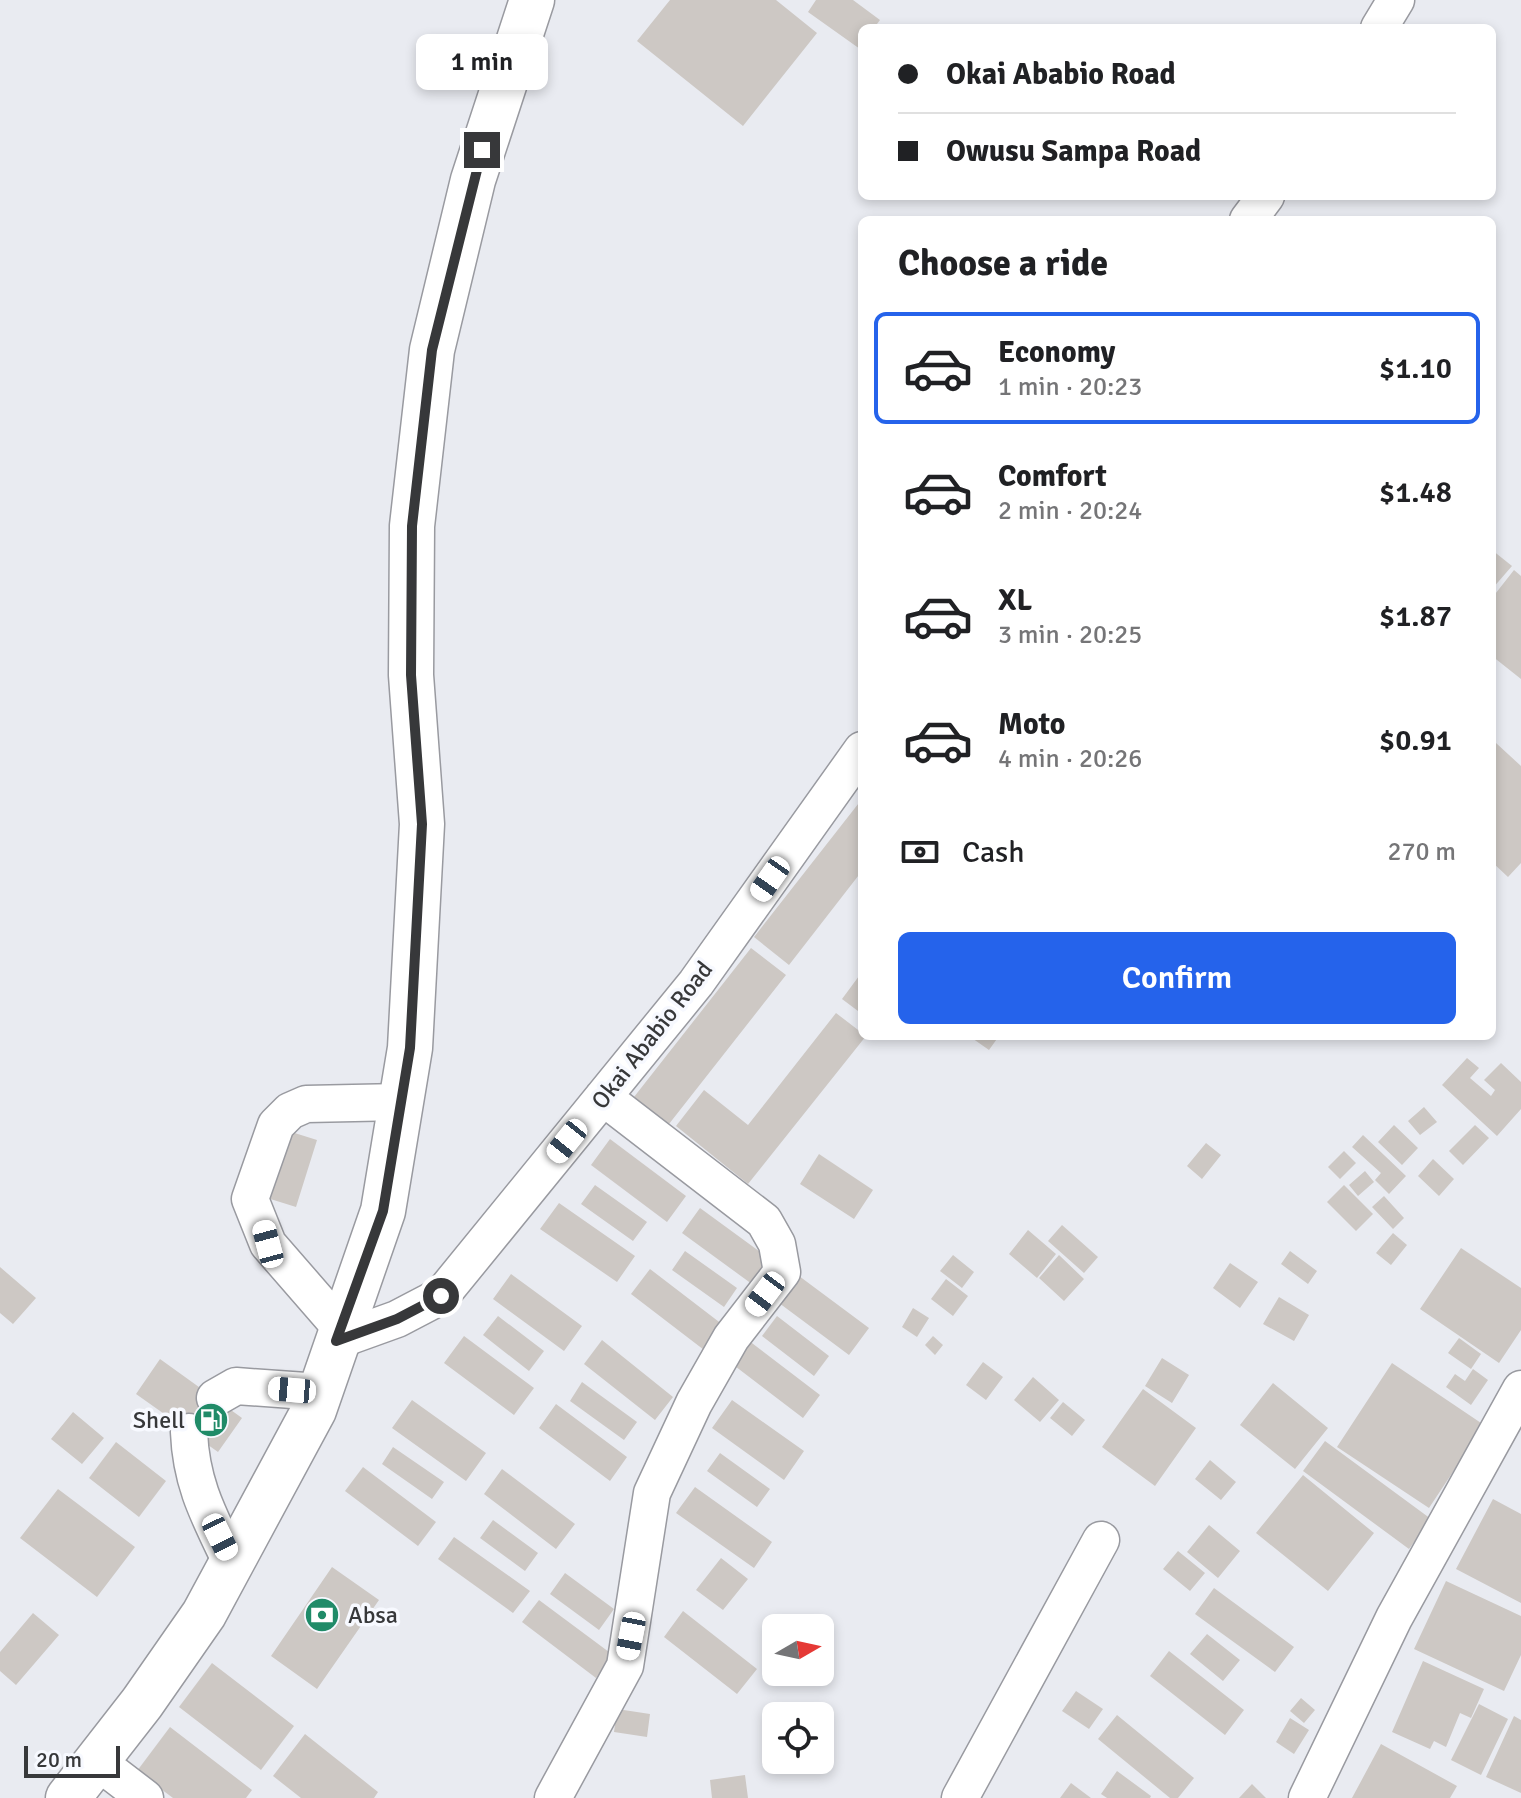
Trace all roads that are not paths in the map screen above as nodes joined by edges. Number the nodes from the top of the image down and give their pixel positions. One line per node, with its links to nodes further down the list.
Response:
1 (532, 0): 6 (main road)
2 (1396, 0): 3 (street)
3 (1381, 24)
4 (858, 756): 5 (street, Okai Ababio Road)
5 (603, 1097): 7 (street, Okai Ababio Road); 17 (street)
6 (401, 1102): 7 (main road); 7 (street)
7 (338, 1334): 9 (main road)
8 (1521, 1389): 19 (street)
9 (320, 1392): 10 (street); 13 (main road)
10 (215, 1398)
11 (189, 1432): 13 (street)
12 (1101, 1540): 18 (street)
13 (231, 1562): 14 (main road)
14 (98, 1762): 15 (main road); 16 (street)
15 (68, 1798)
16 (145, 1798)
17 (553, 1798)
18 (960, 1798)
19 (1307, 1798)

